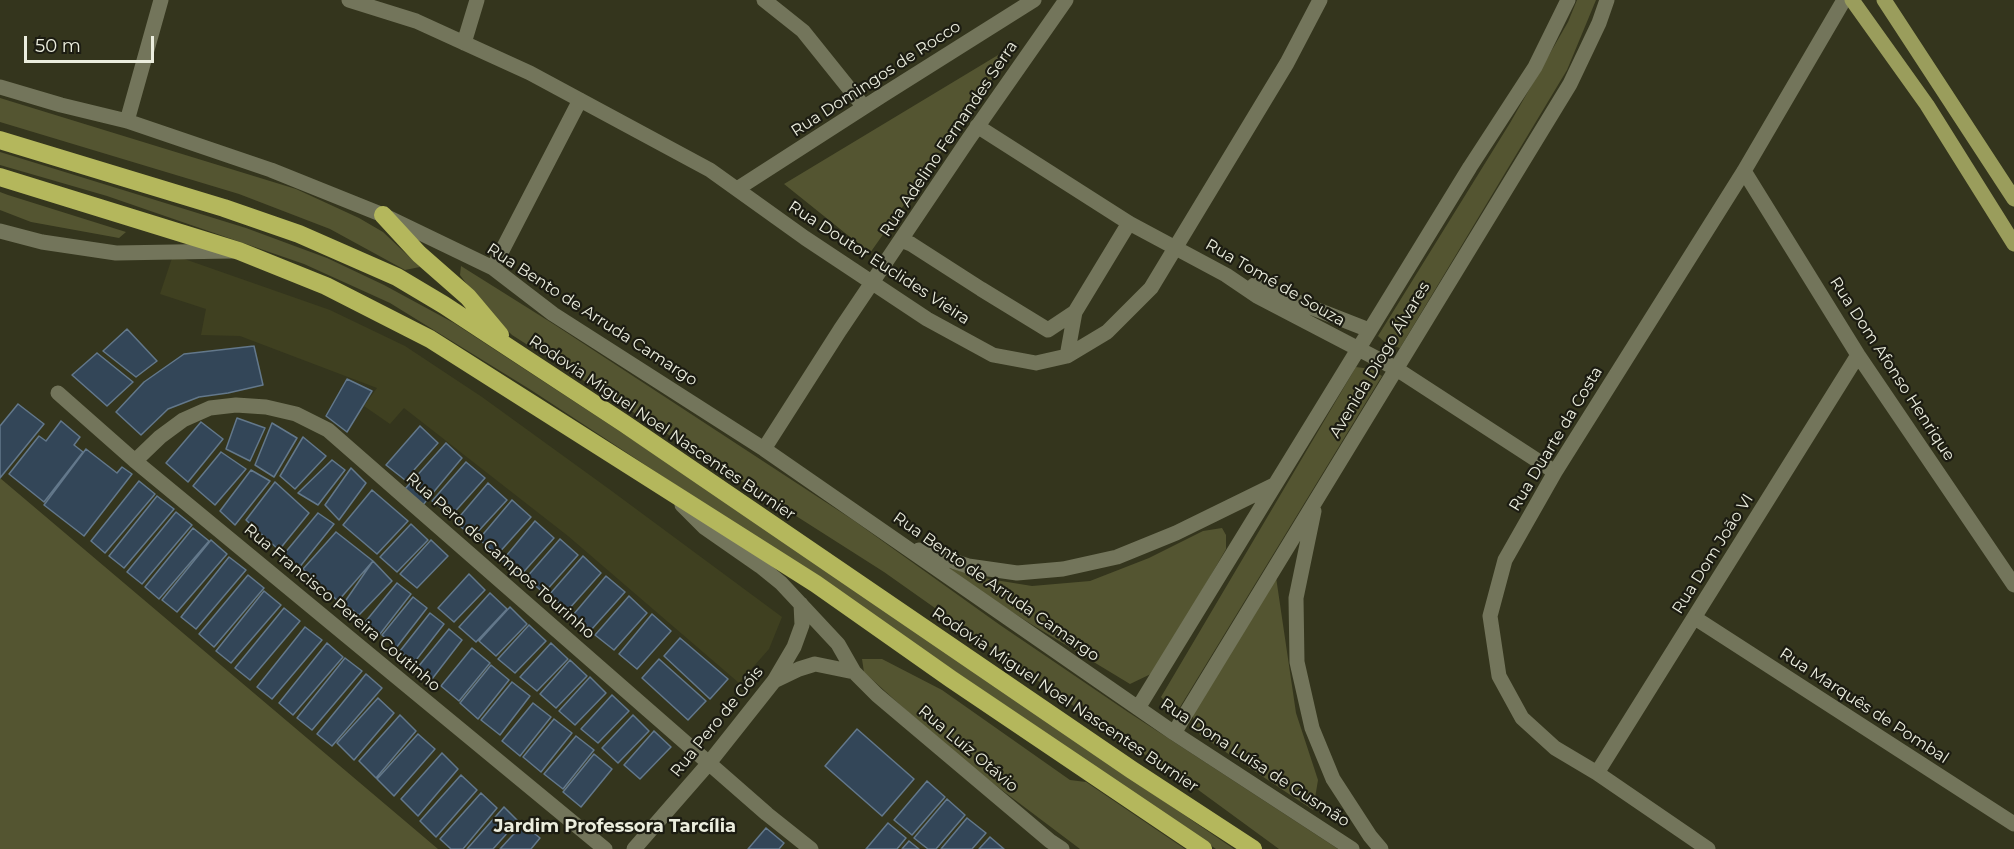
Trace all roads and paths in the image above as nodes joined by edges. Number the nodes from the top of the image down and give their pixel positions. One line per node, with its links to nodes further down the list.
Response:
1 (161, 0): 17 (street)
2 (349, 0): 13 (street, Rua Doutor Euclides Vieira)
3 (764, 0): 16 (street)
4 (1034, 0): 16 (street, Rua Domingos de Rocco)
5 (1066, 0): 18 (street, Rua Adelino Fernandes Serra)
6 (1320, 0): 29 (street, Rua Doutor Euclides Vieira)
7 (1568, 0): 35 (street, Avenida Diogo Álvares)
8 (1607, 0): 40 (street, Avenida Diogo Álvares)
9 (1844, 0): 20 (street, Rua Duarte da Costa)
10 (1852, 0): 28 (main road)
11 (1884, 0): 23 (main road)
12 (473, 1): 13 (street)
13 (464, 43): 15 (street, Rua Doutor Euclides Vieira)
14 (0, 87): 17 (street, Rua Bento de Arruda Camargo)
15 (580, 100): 22 (street, Rua Doutor Euclides Vieira); 31 (street)
16 (864, 107): 22 (street, Rua Domingos de Rocco)
17 (127, 121): 24 (street, Rua Bento de Arruda Camargo)
18 (977, 126): 25 (street, Rua Tomé de Souza); 27 (street, Rua Adelino Fernandes Serra)
19 (0, 140): 37 (highway, Rodovia Miguel Noel Nascentes Burnier)
20 (1744, 171): 38 (street, Rua Dom Afonso Henrique); 44 (street, Rua Duarte da Costa)
21 (0, 177): 30 (highway)
22 (737, 189): 33 (street, Rua Doutor Euclides Vieira)
23 (2014, 199)
24 (383, 215): 31 (street, Rua Bento de Arruda Camargo); 37 (highway)
25 (1129, 223): 29 (street, Rua Tomé de Souza); 34 (street, Rua Doutor Euclides Vieira)
26 (0, 231): 30 (street)
27 (901, 240): 33 (street, Rua Adelino Fernandes Serra); 34 (street, Rua Doutor Euclides Vieira)
28 (2014, 244)
29 (1176, 247): 32 (street, Rua Tomé de Souza); 39 (street, Rua Doutor Euclides Vieira)
30 (239, 251): 46 (highway)
31 (493, 268): 42 (street, Rua Bento de Arruda Camargo)
32 (1226, 274): 35 (street); 36 (street, Rua Tomé de Souza)
33 (872, 283): 39 (street, Rua Doutor Euclides Vieira); 42 (street, Rua Adelino Fernandes Serra)
34 (1075, 312): 39 (street)
35 (1369, 330): 36 (street, Avenida Diogo Álvares)
36 (1358, 350): 40 (street, Rua Tomé de Souza); 45 (street, Avenida Diogo Álvares)
37 (515, 353): 64 (highway, Rodovia Miguel Noel Nascentes Burnier)
38 (1858, 355): 49 (street, Rua Dom Afonso Henrique); 51 (street, Rua Dom João VI)
39 (1067, 356)
40 (1395, 368): 44 (street, Rua Tomé de Souza); 47 (street, Avenida Diogo Álvares)
41 (58, 393): 43 (street, Rua Francisco Pereira Coutinho)
42 (764, 449): 48 (street, Rua Bento de Arruda Camargo)
43 (135, 461): 56 (street, Rua Pero de Campos Tourinho); 59 (street, Rua Francisco Pereira Coutinho)
44 (1555, 472): 57 (street, Rua Duarte da Costa)
45 (1274, 485): 48 (street); 54 (street, Avenida Diogo Álvares)
46 (668, 491): 50 (street, Rua Luíz Otávio); 63 (highway)
47 (1316, 501): 55 (street, Avenida Diogo Álvares); 66 (street)
48 (904, 545): 54 (street, Rua Bento de Arruda Camargo)
49 (2014, 585)
50 (801, 604): 52 (street, Rua Luíz Otávio); 53 (street, Rua Pero de Góis)
51 (1695, 618): 57 (street, Rua Dom João VI); 58 (street, Rua Marquês de Pombal)
52 (854, 672): 53 (street); 62 (street, Rua Luíz Otávio)
53 (774, 681): 56 (street, Rua Pero de Góis)
54 (1138, 708): 55 (street, Rua Dona Luísa de Gusmão)
55 (1174, 733): 65 (street, Rua Dona Luísa de Gusmão)
56 (709, 763): 60 (street, Rua Pero de Góis); 61 (street, Rua Pero de Campos Tourinho)
57 (1597, 773): 67 (street, Rua Duarte da Costa)
58 (2014, 824)
59 (605, 849)
60 (634, 849)
61 (811, 849)
62 (1062, 849)
63 (1203, 849)
64 (1253, 849)
65 (1352, 849)
66 (1381, 849)
67 (1708, 849)

